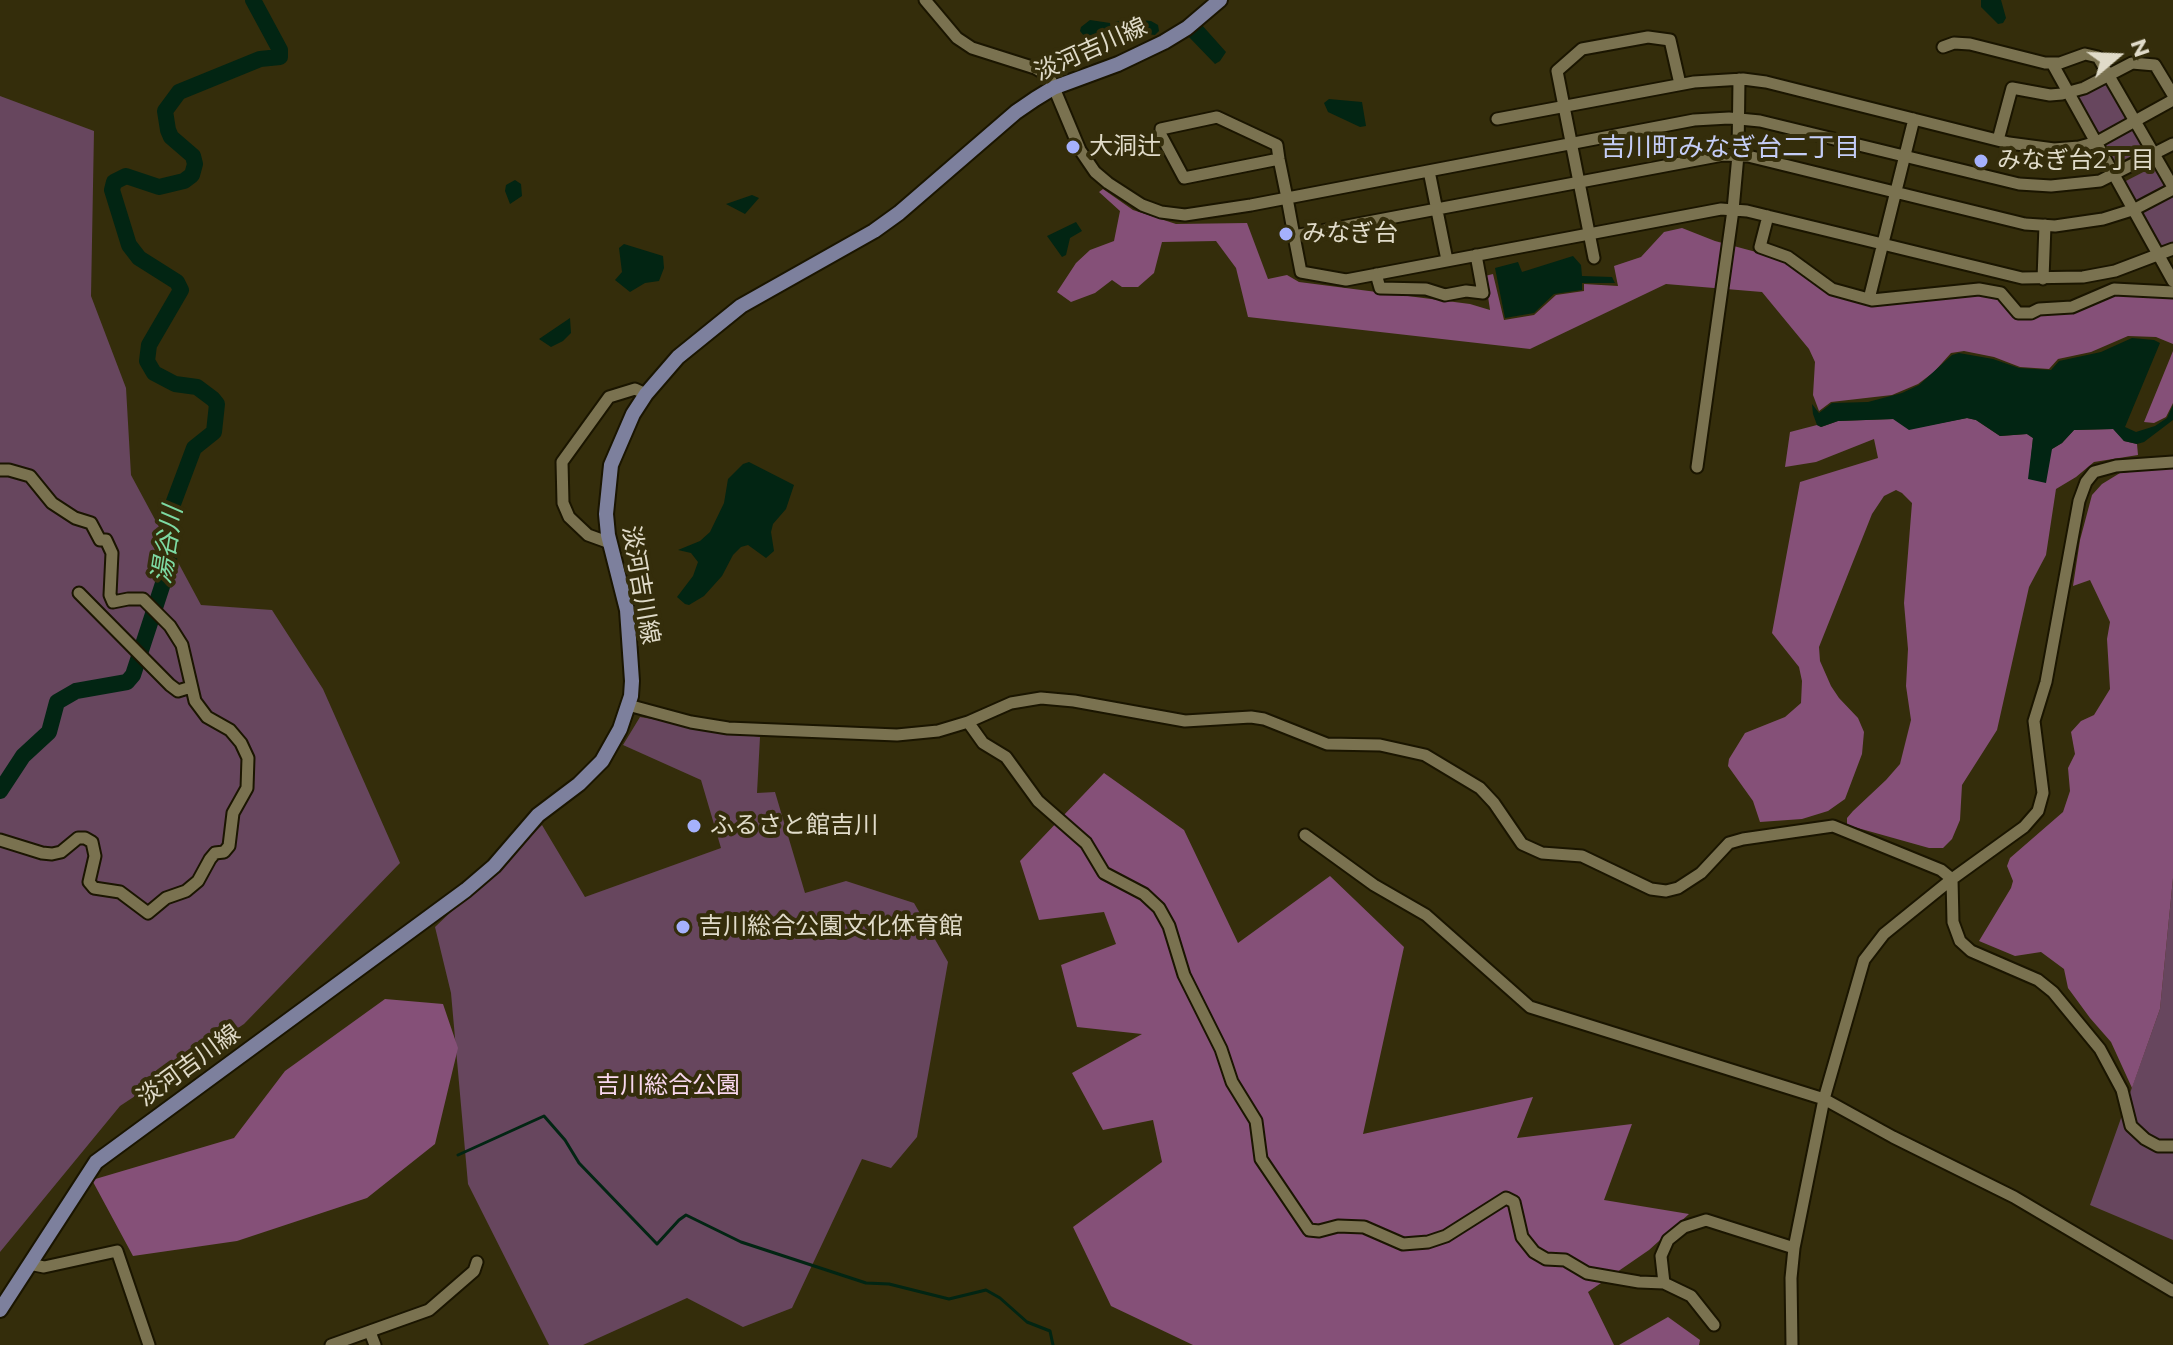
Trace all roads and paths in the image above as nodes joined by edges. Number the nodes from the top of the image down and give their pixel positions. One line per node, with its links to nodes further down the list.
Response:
1 (925, 0): 8 (street)
2 (1220, 0): 8 (main road, 淡河吉川線)
3 (1943, 47): 4 (street)
4 (2052, 63): 5 (street); 9 (street)
5 (2110, 75): 9 (street); 10 (street); 15 (street)
6 (1739, 79): 7 (street); 12 (street); 14 (street)
7 (1680, 84): 11 (street); 11 (street)
8 (1053, 88): 29 (street); 48 (main road, 淡河吉川線)
9 (2068, 93): 16 (street); 17 (street)
10 (2173, 98): 15 (street)
11 (1564, 106): 13 (street); 18 (street)
12 (1737, 118): 18 (street); 21 (street); 22 (street)
13 (1497, 119)
14 (1914, 119): 16 (street); 22 (street)
15 (2137, 121): 17 (street); 20 (street)
16 (1998, 140): 17 (street)
17 (2097, 142): 25 (street)
18 (1572, 143): 24 (street); 26 (street)
19 (2173, 144): 20 (street)
20 (2156, 154): 25 (street); 27 (street)
21 (1738, 155): 26 (street); 28 (street); 32 (street)
22 (1905, 156): 25 (street); 28 (street)
23 (1279, 159): 23 (street); 29 (street)
24 (1429, 171): 29 (street); 30 (street)
25 (2114, 175): 31 (street)
26 (1580, 182): 30 (street); 35 (street)
27 (2173, 188): 31 (street)
28 (1896, 194): 34 (street); 37 (street)
29 (1287, 198): 36 (street)
30 (1436, 209): 36 (street); 42 (street)
31 (2135, 209): 34 (street); 40 (street)
32 (1733, 210): 33 (street); 35 (street); 50 (street)
33 (1768, 216): 37 (street); 47 (street)
34 (2045, 225): 44 (street)
35 (1588, 233): 39 (street); 41 (street)
36 (1294, 236): 43 (street)
37 (1883, 246): 44 (street); 47 (street)
38 (2173, 249): 40 (street)
39 (1476, 255): 42 (street); 43 (street)
40 (2159, 256): 44 (street); 45 (street)
41 (1594, 258)
42 (1447, 260): 43 (street)
43 (1376, 274)
44 (2043, 279)
45 (2173, 281)
46 (2173, 292): 47 (street)
47 (1869, 299)
48 (646, 394): 52 (main road, 淡河吉川線); 52 (street)
49 (2173, 462): 59 (street)
50 (1697, 467)
51 (0, 470): 54 (street)
52 (610, 543): 55 (main road, 淡河吉川線)
53 (79, 593): 54 (street)
54 (191, 687): 58 (street)
55 (628, 705): 56 (street); 64 (main road, 淡河吉川線)
56 (968, 722): 59 (street); 65 (street)
57 (1305, 835): 60 (street)
58 (0, 840)
59 (1952, 879): 60 (street); 61 (street)
60 (1824, 1099): 62 (street); 66 (street)
61 (2173, 1146)
62 (1794, 1248): 65 (street); 73 (street)
63 (477, 1262): 69 (street)
64 (29, 1264): 67 (main road, 淡河吉川線); 70 (street)
65 (1664, 1283): 68 (street)
66 (2173, 1291)
67 (0, 1310)
68 (1714, 1325)
69 (370, 1332): 71 (street); 72 (street)
70 (149, 1345)
71 (331, 1345)
72 (375, 1345)
73 (1792, 1345)

